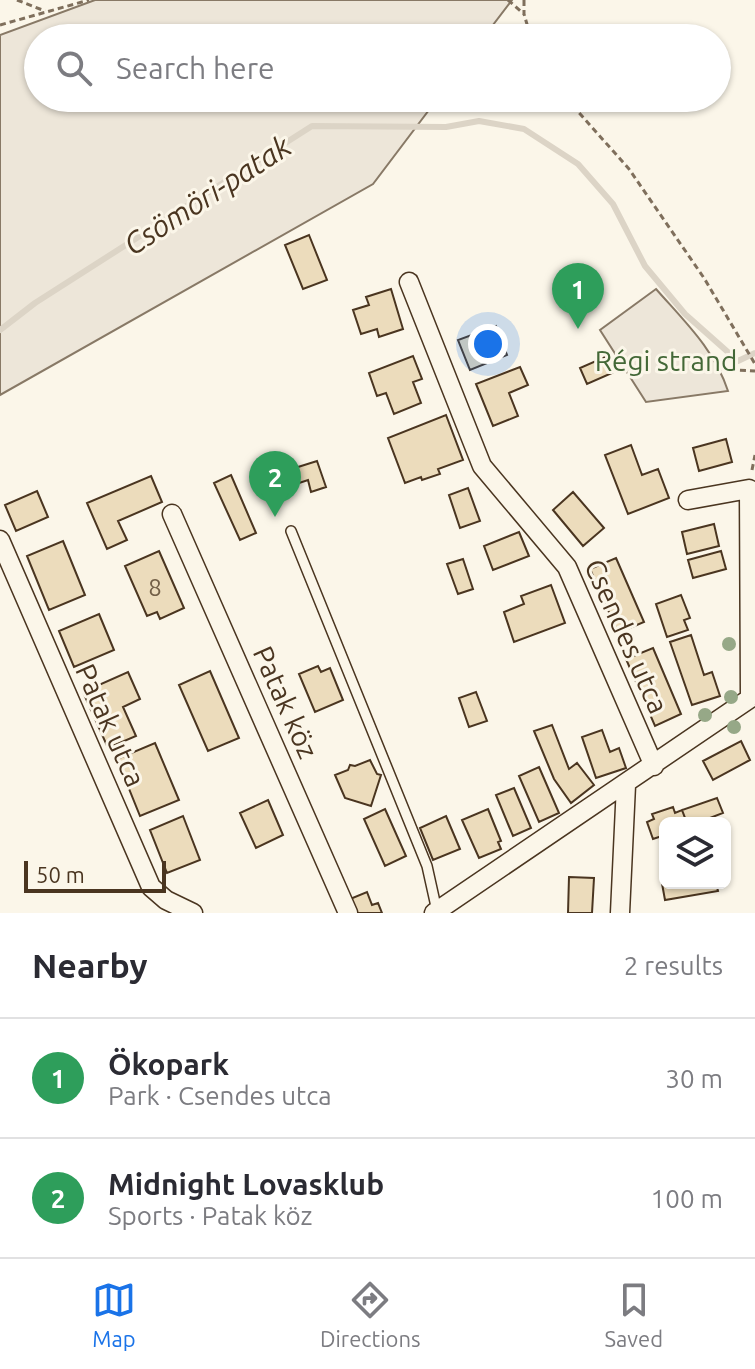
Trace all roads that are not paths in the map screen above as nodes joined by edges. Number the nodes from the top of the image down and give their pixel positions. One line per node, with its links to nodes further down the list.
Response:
1 (409, 282): 7 (street, Csendes utca)
2 (688, 500): 6 (street)
3 (172, 514): 11 (street, Patak köz)
4 (291, 531): 9 (lane)
5 (0, 540): 10 (street, Patak utca)
6 (752, 696): 7 (street)
7 (654, 766): 8 (street)
8 (626, 785): 9 (street); 12 (street)
9 (435, 912)
10 (193, 913)
11 (348, 913)
12 (620, 913)

